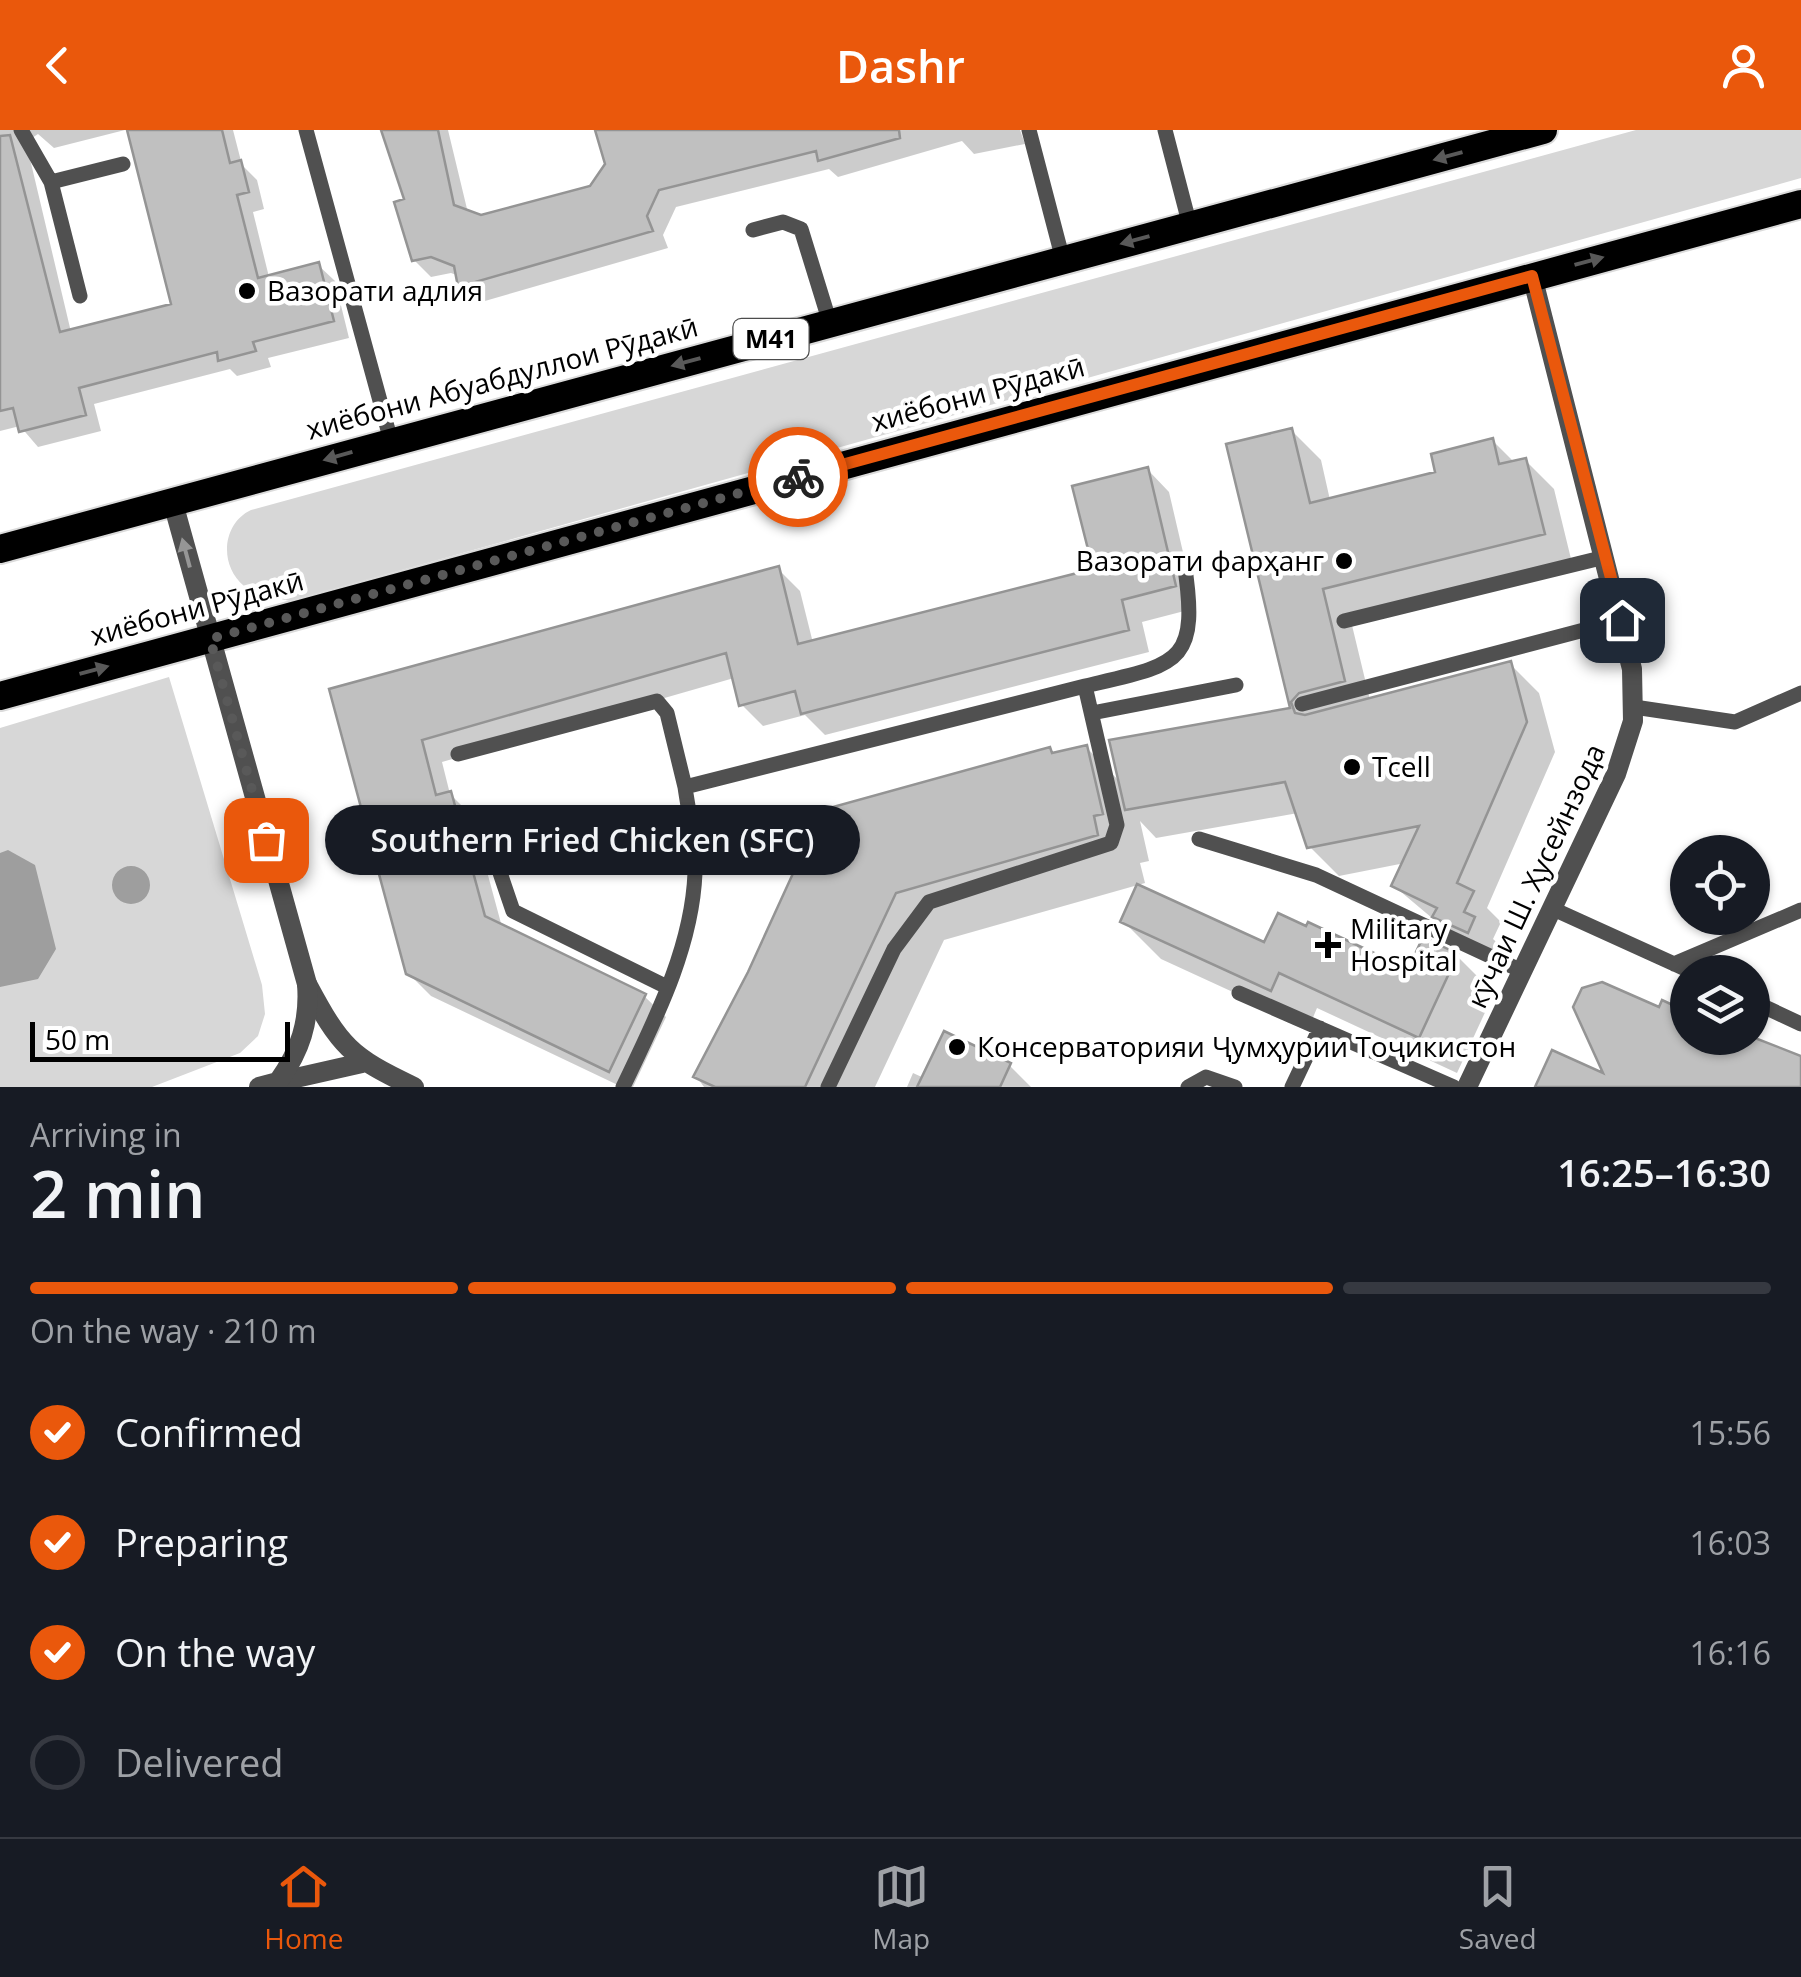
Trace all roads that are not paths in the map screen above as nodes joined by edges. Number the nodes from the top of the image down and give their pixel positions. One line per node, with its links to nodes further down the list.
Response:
1 (21, 130): 7 (lane)
2 (306, 130): 15 (lane)
3 (1029, 130): 11 (lane)
4 (1165, 130): 9 (lane)
5 (1540, 130): 9 (highway, хиёбони Абуабдуллои Рӯдакӣ / M41, one-way to 9)
6 (123, 164): 7 (lane)
7 (51, 182): 13 (lane)
8 (1801, 204): 12 (highway, хиёбони Рӯдакӣ, one-way to 8)
9 (1190, 226): 11 (highway, хиёбони Абуабдуллои Рӯдакӣ / M41, one-way to 11)
10 (753, 230): 14 (lane)
11 (1063, 260): 14 (highway, хиёбони Абуабдуллои Рӯдакӣ / M41)
12 (1532, 276): 18 (street, кӯчаи Ш. Ҳусейнзода); 22 (highway, хиёбони Рӯдакӣ)
13 (80, 296)
14 (830, 323): 15 (highway, хиёбони Абуабдуллои Рӯдакӣ / M41, one-way to 15)
15 (390, 442): 16 (highway, хиёбони Абуабдуллои Рӯдакӣ / M41, one-way to 16)
16 (173, 502): 17 (highway, хиёбони Абуабдуллои Рӯдакӣ / M41); 22 (street, one-way to 16)
17 (0, 549)
18 (1606, 557): 20 (street, кӯчаи Ш. Ҳусейнзода); 21 (lane)
19 (1184, 562): 24 (lane)
20 (1622, 620): 27 (lane); 28 (street, кӯчаи Ш. Ҳусейнзода)
21 (1344, 621)
22 (210, 639): 26 (highway, хиёбони Рӯдакӣ, one-way to 22); 39 (street)
23 (1236, 685): 29 (lane)
24 (1086, 686): 29 (lane); 31 (lane)
25 (1801, 693): 28 (lane)
26 (0, 696)
27 (1302, 704)
28 (1634, 706): 34 (street, кӯчаи Ш. Ҳусейнзода)
29 (1092, 712): 50 (lane)
30 (458, 754): 31 (lane)
31 (685, 787): 40 (lane)
32 (1200, 839): 38 (lane)
33 (495, 858): 40 (lane)
34 (1551, 908): 37 (lane); 38 (street, кӯчаи Ш. Ҳусейнзода)
35 (1801, 910): 36 (lane)
36 (1695, 955)
37 (1670, 962)
38 (1522, 972): 55 (street, кӯчаи Ш. Ҳусейнзода)
39 (306, 984): 45 (street); 47 (street)
40 (668, 987): 49 (lane)
41 (1239, 993): 44 (lane)
42 (1770, 1009): 43 (lane)
43 (1801, 1024)
44 (1320, 1028): 53 (lane); 54 (lane)
45 (362, 1063): 46 (street); 48 (street)
46 (322, 1079): 47 (street)
47 (268, 1084)
48 (414, 1087)
49 (624, 1087)
50 (828, 1087)
51 (1188, 1087): 52 (lane)
52 (1234, 1087)
53 (1292, 1087)
54 (1454, 1087)
55 (1467, 1087)

